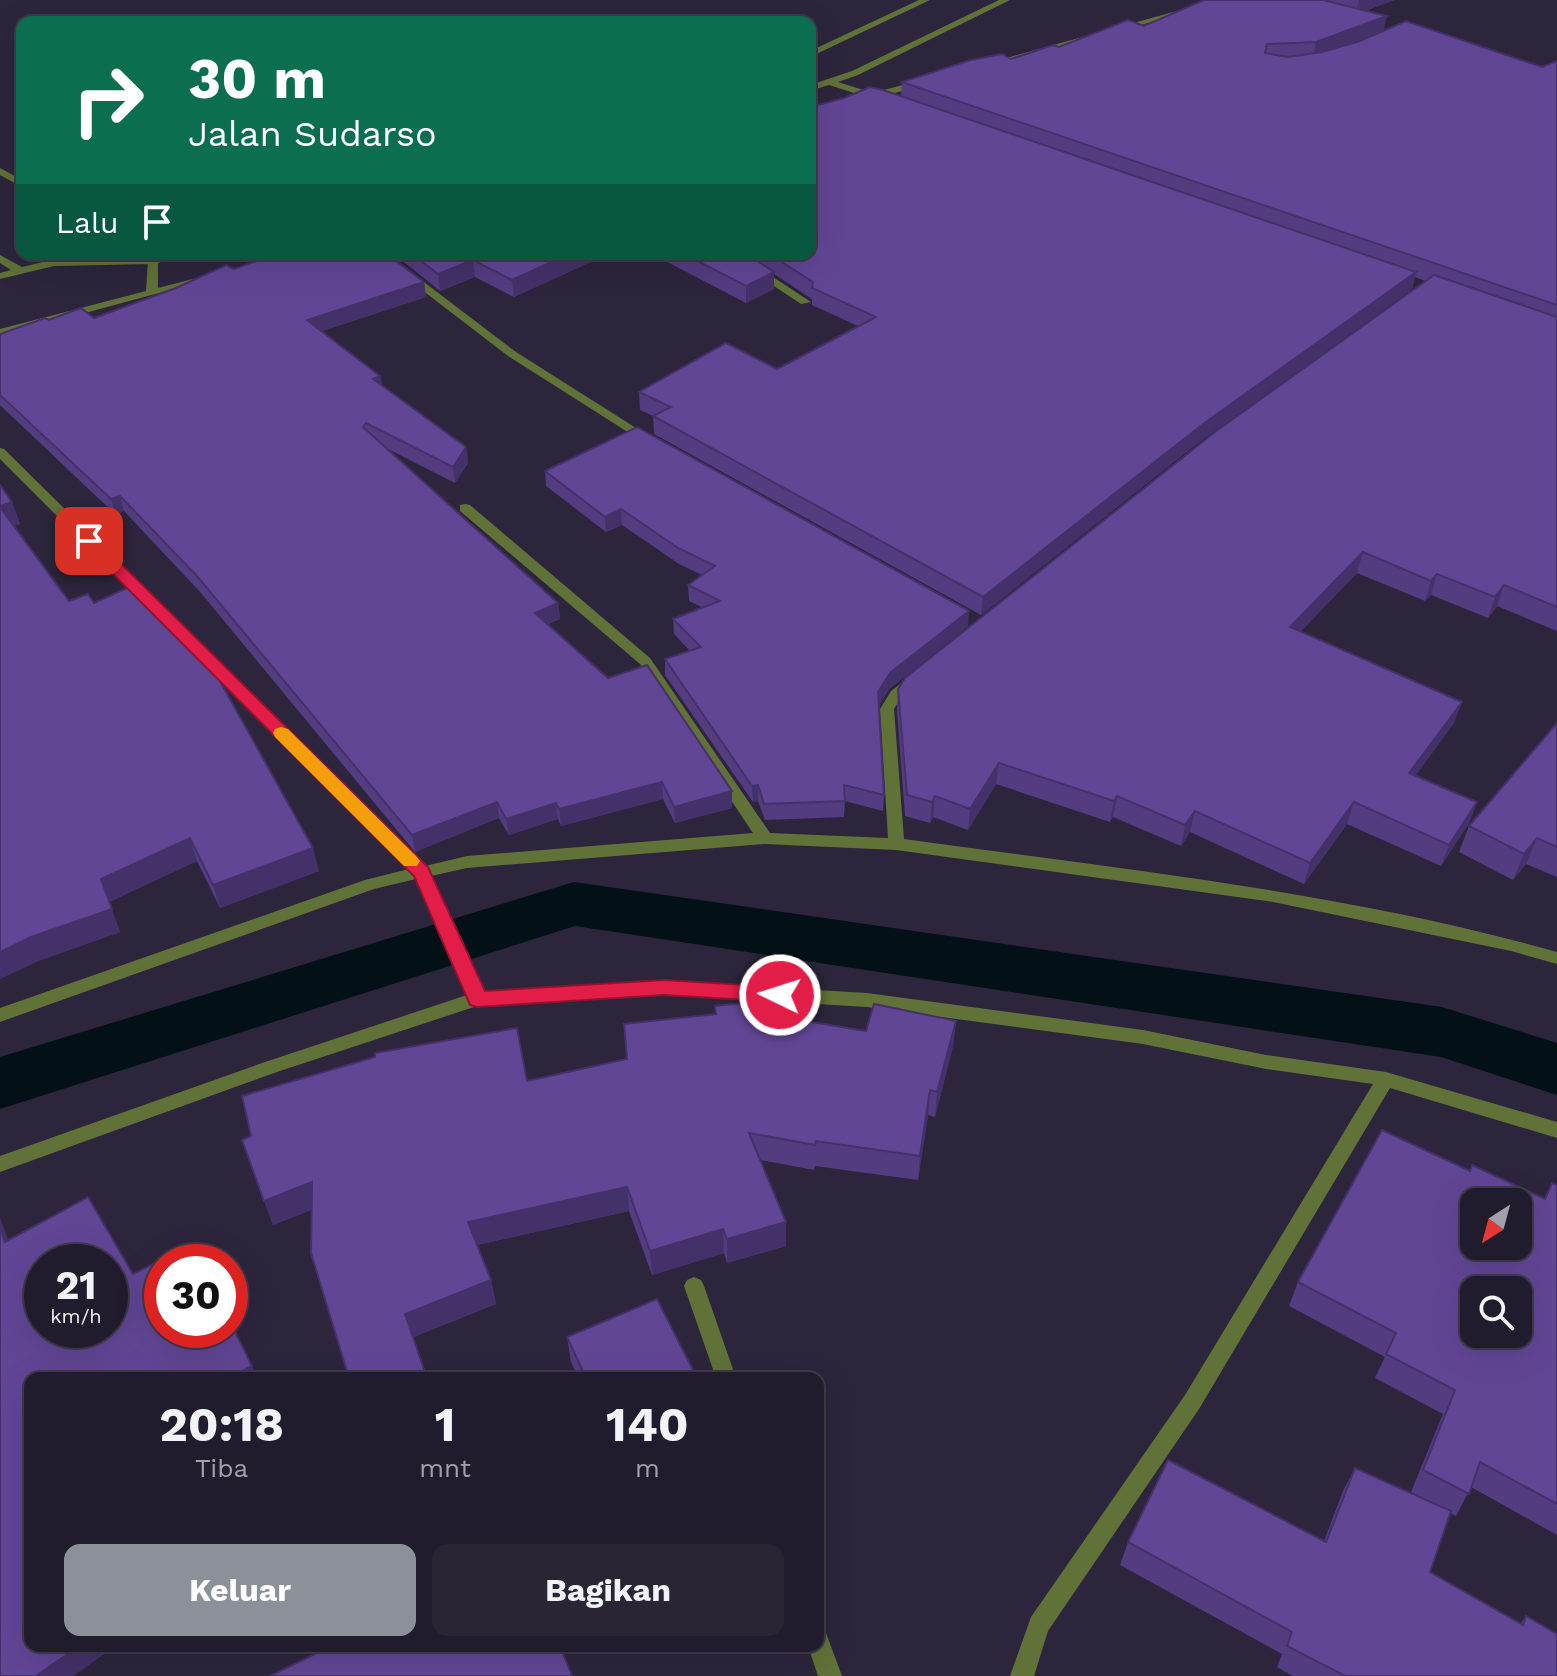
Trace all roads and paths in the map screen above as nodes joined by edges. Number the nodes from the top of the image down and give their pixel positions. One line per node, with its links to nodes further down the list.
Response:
1 (926, 0): 4 (street)
2 (1006, 0): 7 (street)
3 (1227, 0): 5 (street)
4 (816, 51)
5 (977, 68)
6 (933, 80): 9 (street)
7 (830, 82): 8 (street); 9 (street)
8 (816, 86)
9 (873, 96): 10 (street); 11 (street)
10 (888, 101)
11 (848, 103)
12 (0, 258): 19 (street)
13 (64, 260): 18 (street)
14 (102, 260): 18 (street)
15 (148, 260): 22 (street)
16 (388, 260): 25 (street)
17 (740, 260): 23 (street)
18 (56, 263): 19 (street)
19 (20, 271): 21 (street)
20 (225, 273): 22 (street)
21 (0, 276)
22 (152, 291): 24 (street)
23 (805, 302)
24 (0, 333)
25 (659, 446)
26 (0, 452): 28 (street)
27 (465, 508): 31 (street)
28 (155, 607)
29 (177, 629): 33 (street)
30 (924, 671): 32 (street)
31 (765, 838): 32 (street); 33 (street)
32 (896, 844): 34 (street)
33 (421, 872): 35 (street); 36 (street)
34 (1557, 958)
35 (477, 999): 37 (street); 39 (street)
36 (0, 1015)
37 (1386, 1079): 38 (street); 44 (street)
38 (1557, 1130)
39 (0, 1164)
40 (694, 1286): 41 (street)
41 (724, 1372)
42 (822, 1652): 43 (street)
43 (830, 1676)
44 (1022, 1676)

